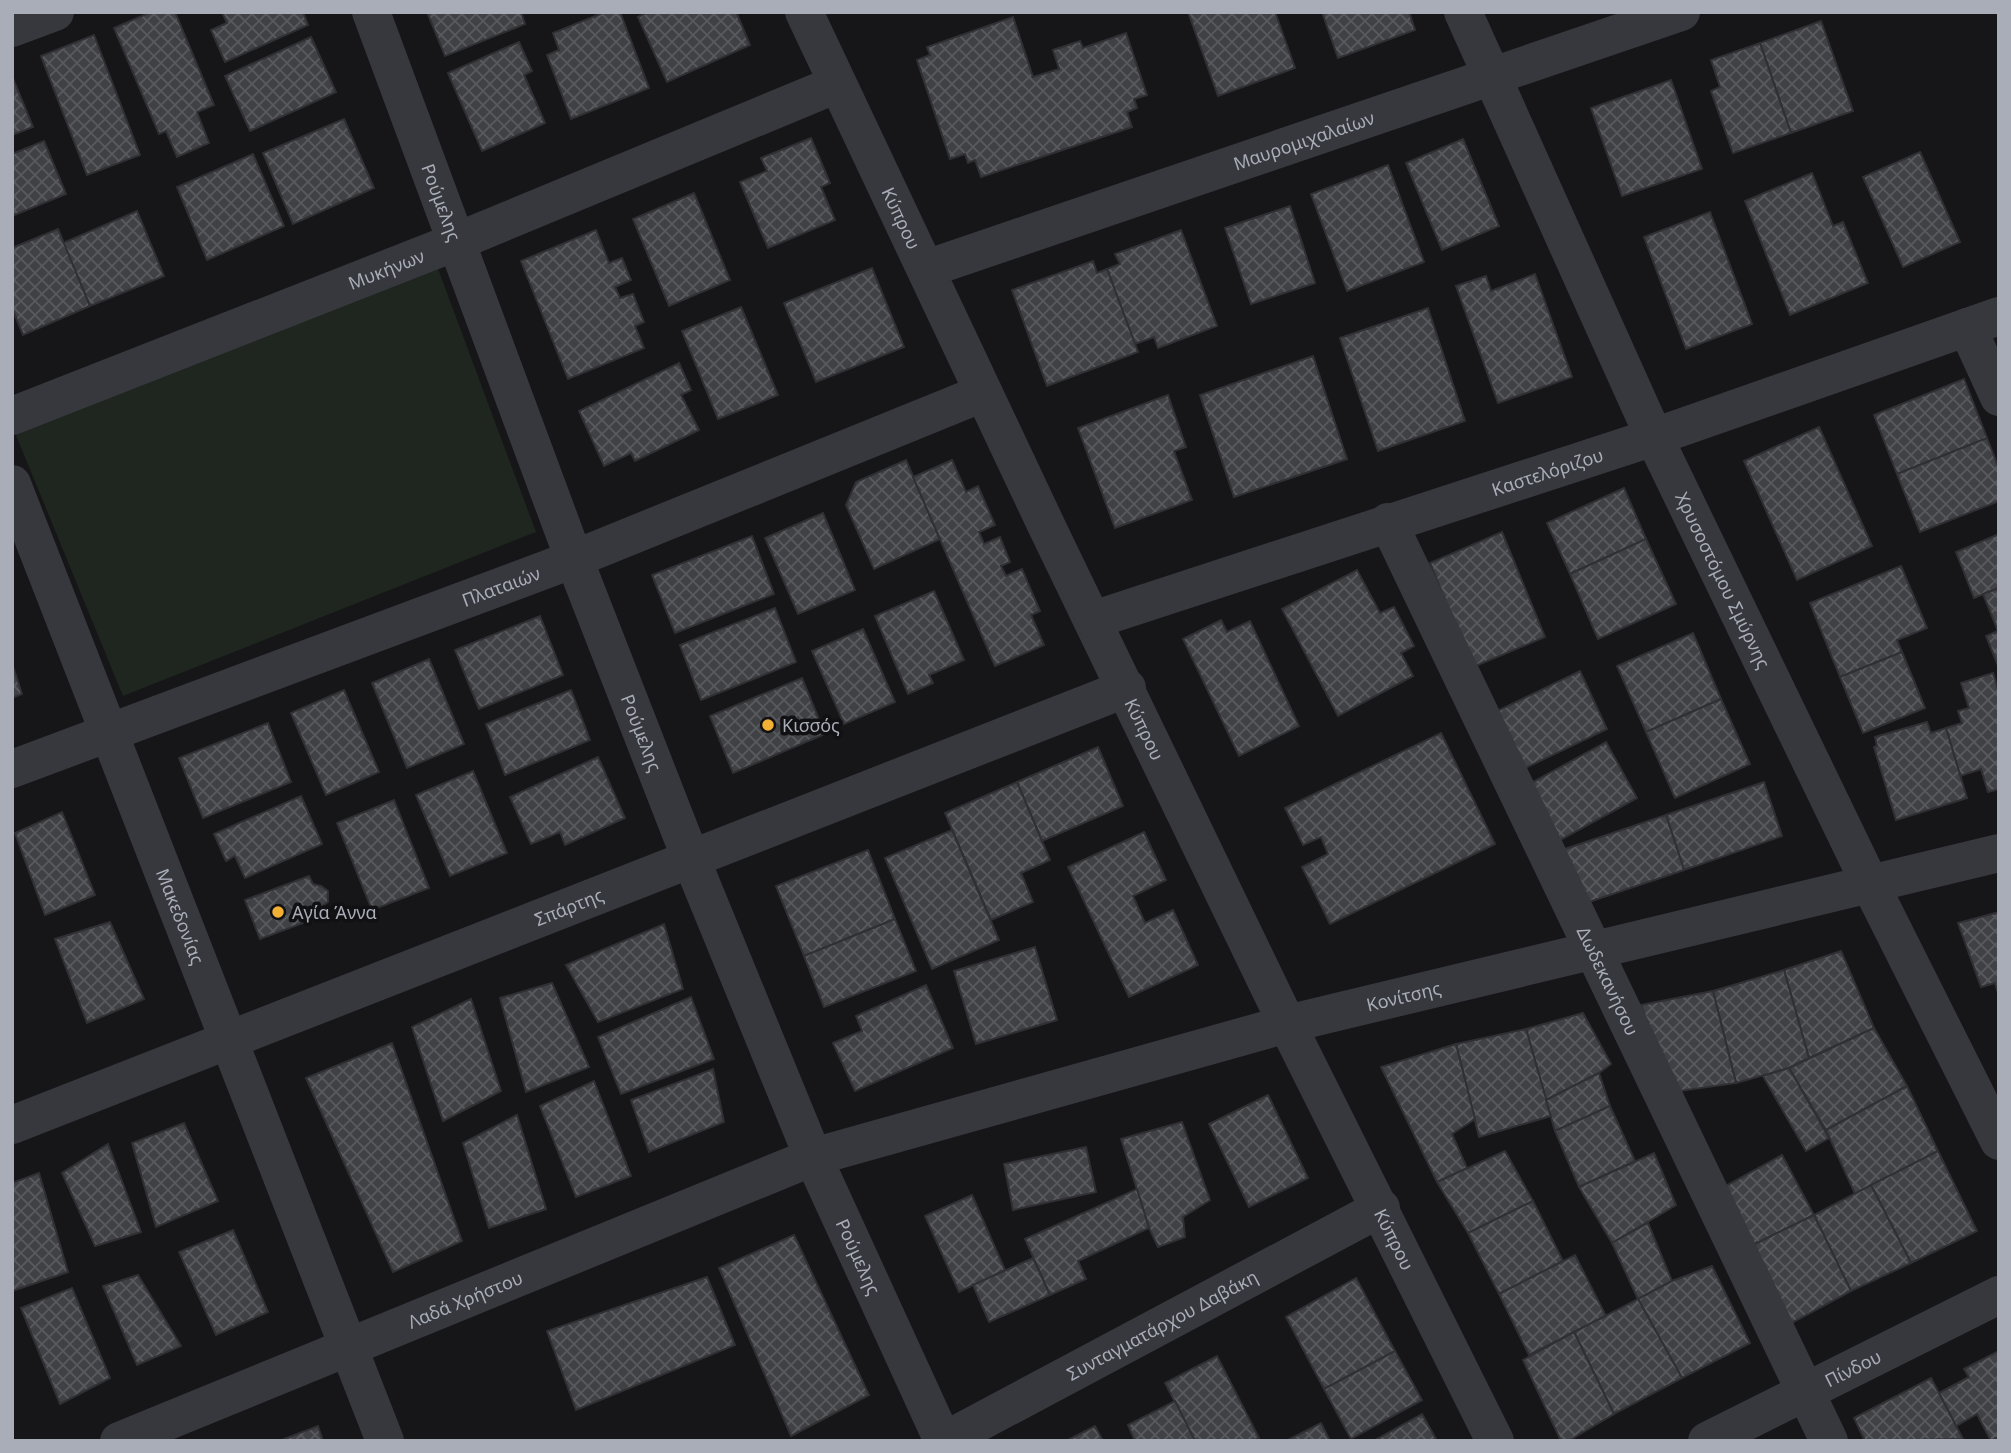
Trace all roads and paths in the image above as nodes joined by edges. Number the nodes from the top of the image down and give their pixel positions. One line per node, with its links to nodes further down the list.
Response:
1 (55, 12): 6 (street)
2 (371, 12): 9 (street, Ρούμελης)
3 (804, 12): 8 (street, Κύπρου)
4 (1463, 12): 7 (street, Χρυσοστόμου Σμύρνης)
5 (1681, 12): 7 (street, Μαυρομιχαλαίων)
6 (12, 28)
7 (1492, 77): 10 (street, Μαυρομιχαλαίων); 15 (street, Χρυσοστόμου Σμύρνης)
8 (837, 84): 9 (street, Μυκήνων); 10 (street, Κύπρου)
9 (458, 240): 14 (street, Μυκήνων); 18 (street, Ρούμελης)
10 (926, 269): 12 (street, Κύπρου)
11 (1983, 321): 13 (street); 15 (street, Καστελόριζου)
12 (984, 393): 18 (street, Πλαταιών); 19 (street, Κύπρου)
13 (1999, 397)
14 (12, 416)
15 (1654, 437): 17 (street, Καστελόριζου); 25 (street, Χρυσοστόμου Σμύρνης)
16 (12, 484): 21 (street, Μακεδονίας)
17 (1388, 522): 19 (street, Καστελόριζου); 26 (street, Δωδεκανήσου)
18 (574, 559): 21 (street, Πλαταιών); 24 (street, Ρούμελης)
19 (1093, 620): 20 (street, Κύπρου)
20 (1127, 688): 24 (street, Σπάρτης); 27 (street, Κύπρου)
21 (109, 733): 22 (street, Πλαταιών); 28 (street, Μακεδονίας)
22 (12, 769)
23 (1999, 853): 25 (street, Κονίτσης)
24 (691, 859): 28 (street, Σπάρτης); 31 (street, Ρούμελης)
25 (1870, 884): 26 (street, Κονίτσης); 30 (street, Χρυσοστόμου Σμύρνης)
26 (1594, 950): 27 (street, Κονίτσης); 35 (street, Δωδεκανήσου)
27 (1287, 1024): 31 (street, Κονίτσης); 32 (street, Κύπρου)
28 (229, 1040): 29 (street, Σπάρτης); 34 (street, Μακεδονίας)
29 (12, 1125)
30 (1999, 1142)
31 (813, 1157): 34 (street, Λαδά Χρήστου); 38 (street, Ρούμελης)
32 (1381, 1208): 38 (street, Συνταγματάρχου Δαβάκη); 39 (street, Κύπρου)
33 (1999, 1295): 35 (street, Πίνδου)
34 (349, 1347): 36 (street, Λαδά Χρήστου); 37 (street, Μακεδονίας)
35 (1805, 1391): 40 (street, Πίνδου); 41 (street, Δωδεκανήσου)
36 (119, 1441)
37 (384, 1441)
38 (944, 1441)
39 (1495, 1441)
40 (1707, 1441)
41 (1829, 1441)

